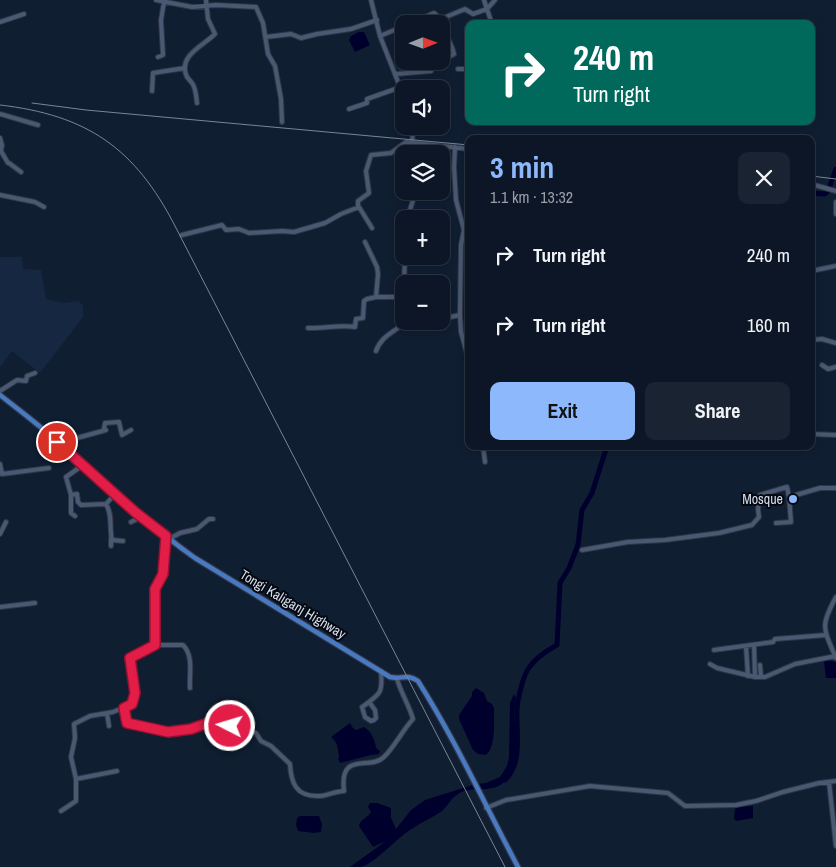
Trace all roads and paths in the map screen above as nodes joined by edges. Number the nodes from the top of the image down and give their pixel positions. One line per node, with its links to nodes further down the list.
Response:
1 (156, 0): 6 (street)
2 (206, 0): 7 (street)
3 (370, 0): 11 (street)
4 (484, 0): 8 (street)
5 (495, 0): 8 (street)
6 (164, 2): 7 (street); 19 (street)
7 (207, 6): 16 (street); 20 (street)
8 (487, 10): 10 (street); 12 (street)
9 (24, 14): 13 (street)
10 (450, 15)
11 (377, 20): 15 (street); 16 (street)
12 (491, 20)
13 (0, 22)
14 (395, 30): 15 (street)
15 (380, 36): 24 (street)
16 (266, 37): 31 (street)
17 (450, 41): 18 (street)
18 (450, 56)
19 (158, 57)
20 (185, 68): 27 (street); 28 (street)
21 (458, 69): 22 (street)
22 (465, 69)
23 (431, 71): 24 (street)
24 (396, 74): 25 (street)
25 (398, 80)
26 (395, 89): 29 (street)
27 (152, 91)
28 (197, 102)
29 (349, 109)
30 (0, 114): 32 (street)
31 (282, 122)
32 (38, 125)
33 (413, 135): 35 (street)
34 (0, 138): 38 (street)
35 (411, 142): 36 (street); 44 (street)
36 (455, 147): 37 (street); 53 (street)
37 (465, 148)
38 (21, 172)
39 (815, 185): 40 (street)
40 (836, 191)
41 (0, 195): 43 (street)
42 (836, 202): 45 (street)
43 (44, 207)
44 (358, 208): 46 (street); 47 (street)
45 (836, 214)
46 (372, 228)
47 (182, 235)
48 (365, 242): 52 (street)
49 (836, 266): 50 (street)
50 (815, 270)
51 (395, 296): 52 (street)
52 (376, 297): 55 (street)
53 (460, 315): 54 (street); 59 (street)
54 (450, 317)
55 (308, 328)
56 (395, 330): 60 (street)
57 (815, 340): 58 (street)
58 (836, 343)
59 (465, 346)
60 (376, 351)
61 (822, 365): 62 (street)
62 (836, 367)
63 (35, 373): 64 (street)
64 (0, 393): 68 (main road, Tongi Kaliganj Highway)
65 (131, 430): 68 (street)
66 (815, 434): 67 (street)
67 (836, 435)
68 (68, 450): 72 (main road, Tongi Kaliganj Highway)
69 (484, 450): 70 (street)
70 (485, 462)
71 (0, 464): 73 (street)
72 (83, 466): 75 (main road, Tongi Kaliganj Highway); 76 (street)
73 (49, 468)
74 (836, 488): 77 (street)
75 (115, 494): 78 (street); 80 (main road, Tongi Kaliganj Highway)
76 (71, 495): 78 (street); 79 (street)
77 (789, 497): 84 (street); 90 (street)
78 (106, 504): 86 (street)
79 (74, 516)
80 (141, 517): 83 (street); 87 (main road, Tongi Kaliganj Highway)
81 (213, 519): 87 (street)
82 (6, 522): 85 (street)
83 (131, 522)
84 (776, 523)
85 (0, 534)
86 (111, 538): 88 (street); 89 (street)
87 (167, 538): 95 (street); 102 (main road, Tongi Kaliganj Highway)
88 (123, 541)
89 (111, 546)
90 (582, 550)
91 (836, 597): 94 (street)
92 (35, 603): 93 (street)
93 (0, 607)
94 (826, 635): 96 (street); 99 (street)
95 (155, 645): 107 (street); 109 (street)
96 (754, 645): 97 (street); 104 (street)
97 (746, 646): 98 (street); 103 (street)
98 (714, 650)
99 (836, 657): 105 (street)
100 (710, 664): 103 (street)
101 (760, 665): 105 (street)
102 (381, 671): 106 (main road, Tongi Kaliganj Highway); 108 (street)
103 (748, 676): 104 (street)
104 (755, 677): 105 (street)
105 (761, 677)
106 (397, 679): 109 (street); 116 (main road, Tongi Kaliganj Highway)
107 (190, 688)
108 (369, 702): 108 (street)
109 (124, 708): 110 (street)
110 (107, 713): 111 (street); 113 (street)
111 (109, 726)
112 (118, 771): 113 (street)
113 (76, 779): 117 (street)
114 (836, 781): 115 (street)
115 (829, 782): 116 (street); 118 (street)
116 (486, 808): 119 (main road, Tongi Kaliganj Highway)
117 (61, 811)
118 (836, 846)
119 (518, 867)

